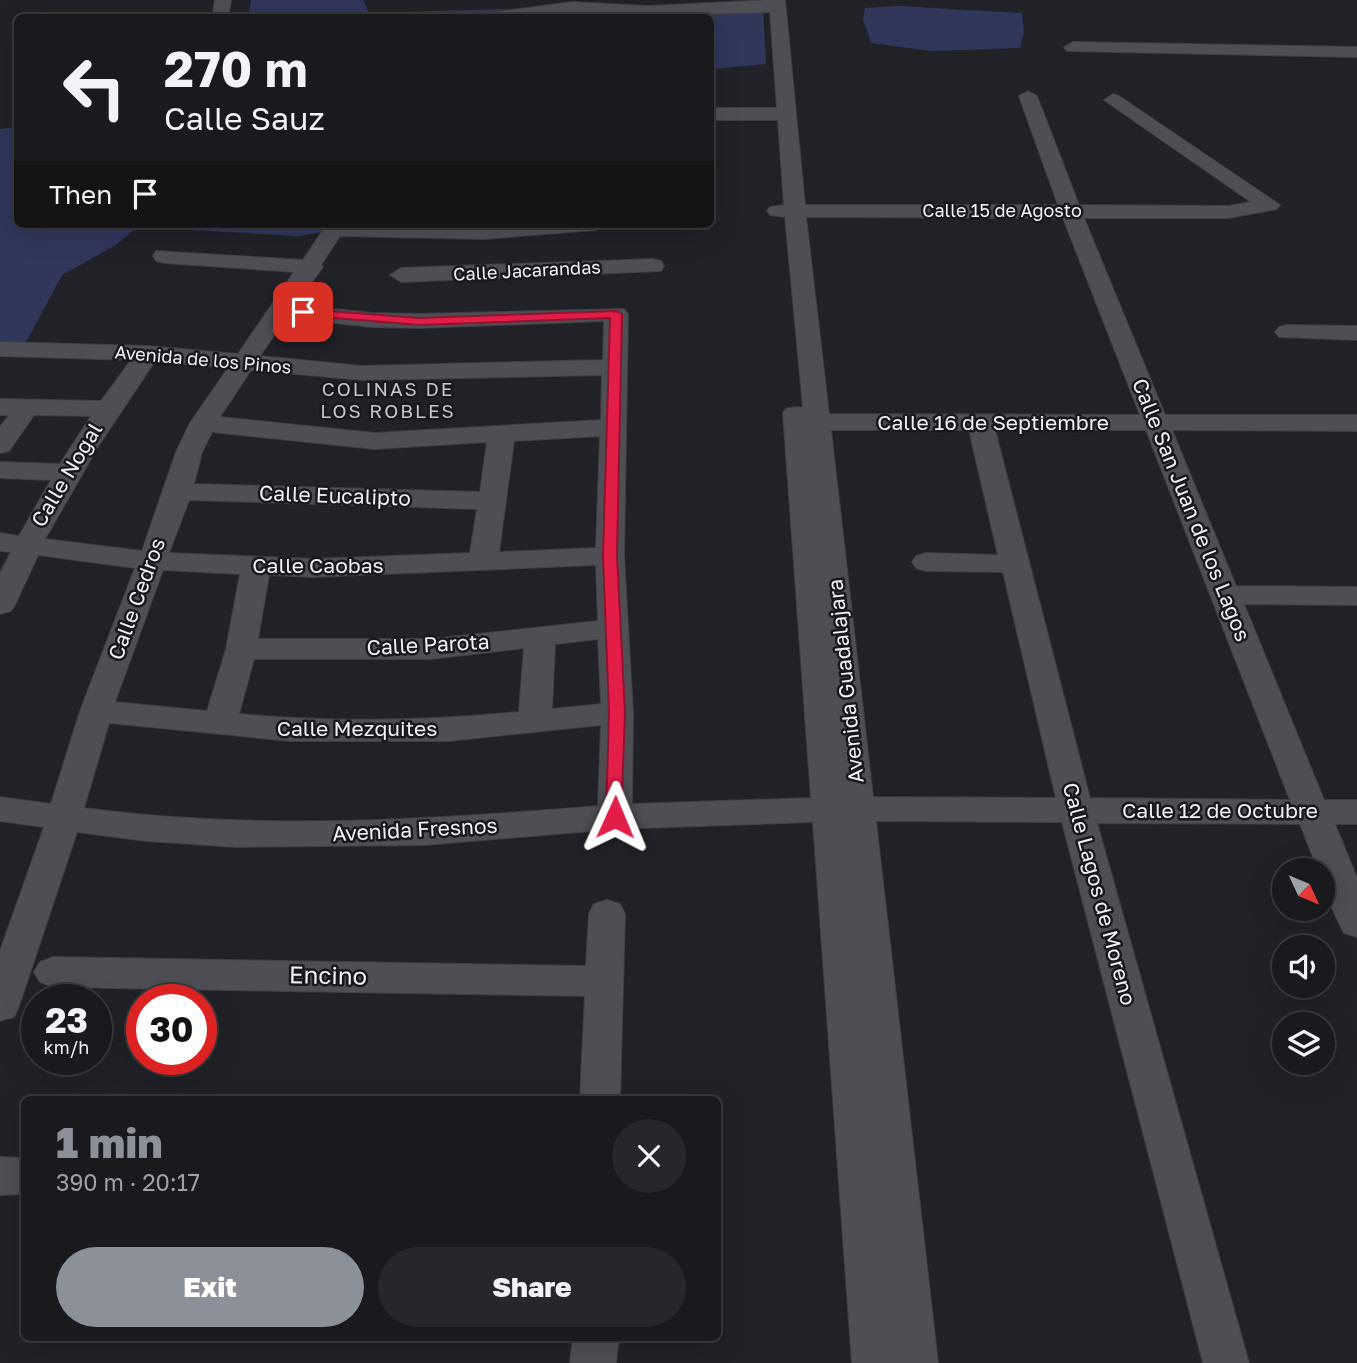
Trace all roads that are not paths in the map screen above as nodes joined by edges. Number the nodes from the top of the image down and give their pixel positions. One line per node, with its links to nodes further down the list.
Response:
1 (770, 4): 2 (street); 8 (street, Avenida Guadalajara)
2 (519, 14)
3 (1073, 47): 4 (street)
4 (1357, 52)
5 (1028, 96): 10 (street, Calle San Juan de los Lagos)
6 (1113, 100): 10 (street, Calle 15 de Agosto)
7 (714, 114): 8 (street)
8 (777, 114): 9 (street, Avenida Guadalajara)
9 (785, 211): 10 (street, Calle 15 de Agosto); 32 (street, Avenida Guadalajara)
10 (1071, 212): 35 (street, Calle San Juan de los Lagos)
11 (336, 228): 18 (street, Calle Cedros)
12 (355, 228): 15 (street)
13 (546, 228): 15 (street)
14 (610, 228): 19 (street)
15 (428, 232): 20 (street)
16 (164, 256): 18 (street)
17 (653, 266): 19 (street, Calle Jacarandas)
18 (312, 267): 21 (street, Calle Cedros)
19 (610, 267): 20 (street, Calle Jacarandas)
20 (401, 275): 22 (street)
21 (280, 310): 22 (street); 27 (street, Calle Cedros)
22 (372, 320): 28 (street)
23 (1287, 332): 24 (street)
24 (1357, 332)
25 (0, 349): 26 (street, Avenida de los Pinos)
26 (148, 353): 27 (street, Avenida de los Pinos); 31 (street, Calle Nogal)
27 (246, 364): 28 (street, Avenida de los Pinos); 33 (street, Calle Cedros)
28 (615, 367): 37 (street)
29 (0, 407): 30 (street)
30 (27, 407): 31 (street); 39 (street)
31 (107, 409): 41 (street, Calle Nogal)
32 (807, 422): 34 (street, Calle 16 de Septiembre); 62 (street, Avenida Guadalajara)
33 (204, 423): 38 (street); 42 (street, Calle Cedros)
34 (980, 423): 35 (street, Calle 16 de Septiembre); 49 (street, Calle Lagos de Moreno)
35 (1156, 423): 36 (street, Calle 16 de Septiembre); 51 (street, Calle San Juan de los Lagos)
36 (1357, 423)
37 (614, 427): 38 (street); 45 (street)
38 (502, 432): 43 (street)
39 (0, 445)
40 (0, 470): 41 (street)
41 (66, 472): 44 (street, Calle Nogal)
42 (178, 492): 43 (street, Calle Eucalipto); 46 (street, Calle Cedros)
43 (493, 501): 48 (street)
44 (13, 543): 46 (street, Calle Caobas); 53 (street, Calle Nogal)
45 (610, 556): 48 (street, Calle Caobas); 54 (street)
46 (150, 561): 50 (street, Calle Caobas); 57 (street, Calle Cedros)
47 (926, 562): 49 (street)
48 (483, 563): 50 (street, Calle Caobas)
49 (1015, 564): 63 (street, Calle Lagos de Moreno)
50 (256, 566): 56 (street)
51 (1227, 595): 52 (street); 64 (street, Calle San Juan de los Lagos)
52 (1357, 596)
53 (0, 605)
54 (615, 628): 55 (street, Calle Parota); 58 (street)
55 (540, 637): 56 (street, Calle Parota); 59 (street)
56 (241, 649): 60 (street)
57 (96, 710): 60 (street, Calle Mezquites); 66 (street, Calle Cedros)
58 (617, 713): 59 (street, Calle Mezquites); 67 (street)
59 (535, 719): 60 (street, Calle Mezquites)
60 (220, 724)
61 (0, 809): 66 (street, Avenida Fresnos)
62 (844, 809): 63 (street, Calle 12 de Octubre); 67 (street, Avenida Fresnos); 78 (street, Avenida Guadalajara); 79 (street, Avenida Guadalajara)
63 (1076, 810): 64 (street, Calle 12 de Octubre); 80 (street, Calle Lagos de Moreno)
64 (1311, 812): 65 (street, Calle 12 de Octubre); 69 (street, Calle San Juan de los Lagos)
65 (1357, 812)
66 (65, 816): 67 (street, Avenida Fresnos); 72 (street, Calle Cedros)
67 (615, 817)
68 (607, 914): 71 (street)
69 (1357, 923)
70 (53, 972): 71 (street, Encino)
71 (604, 981): 73 (street)
72 (0, 1006)
73 (600, 1096)
74 (0, 1176): 75 (street)
75 (21, 1176)
76 (596, 1341): 77 (street)
77 (593, 1363)
78 (875, 1363)
79 (915, 1363)
80 (1226, 1363)

